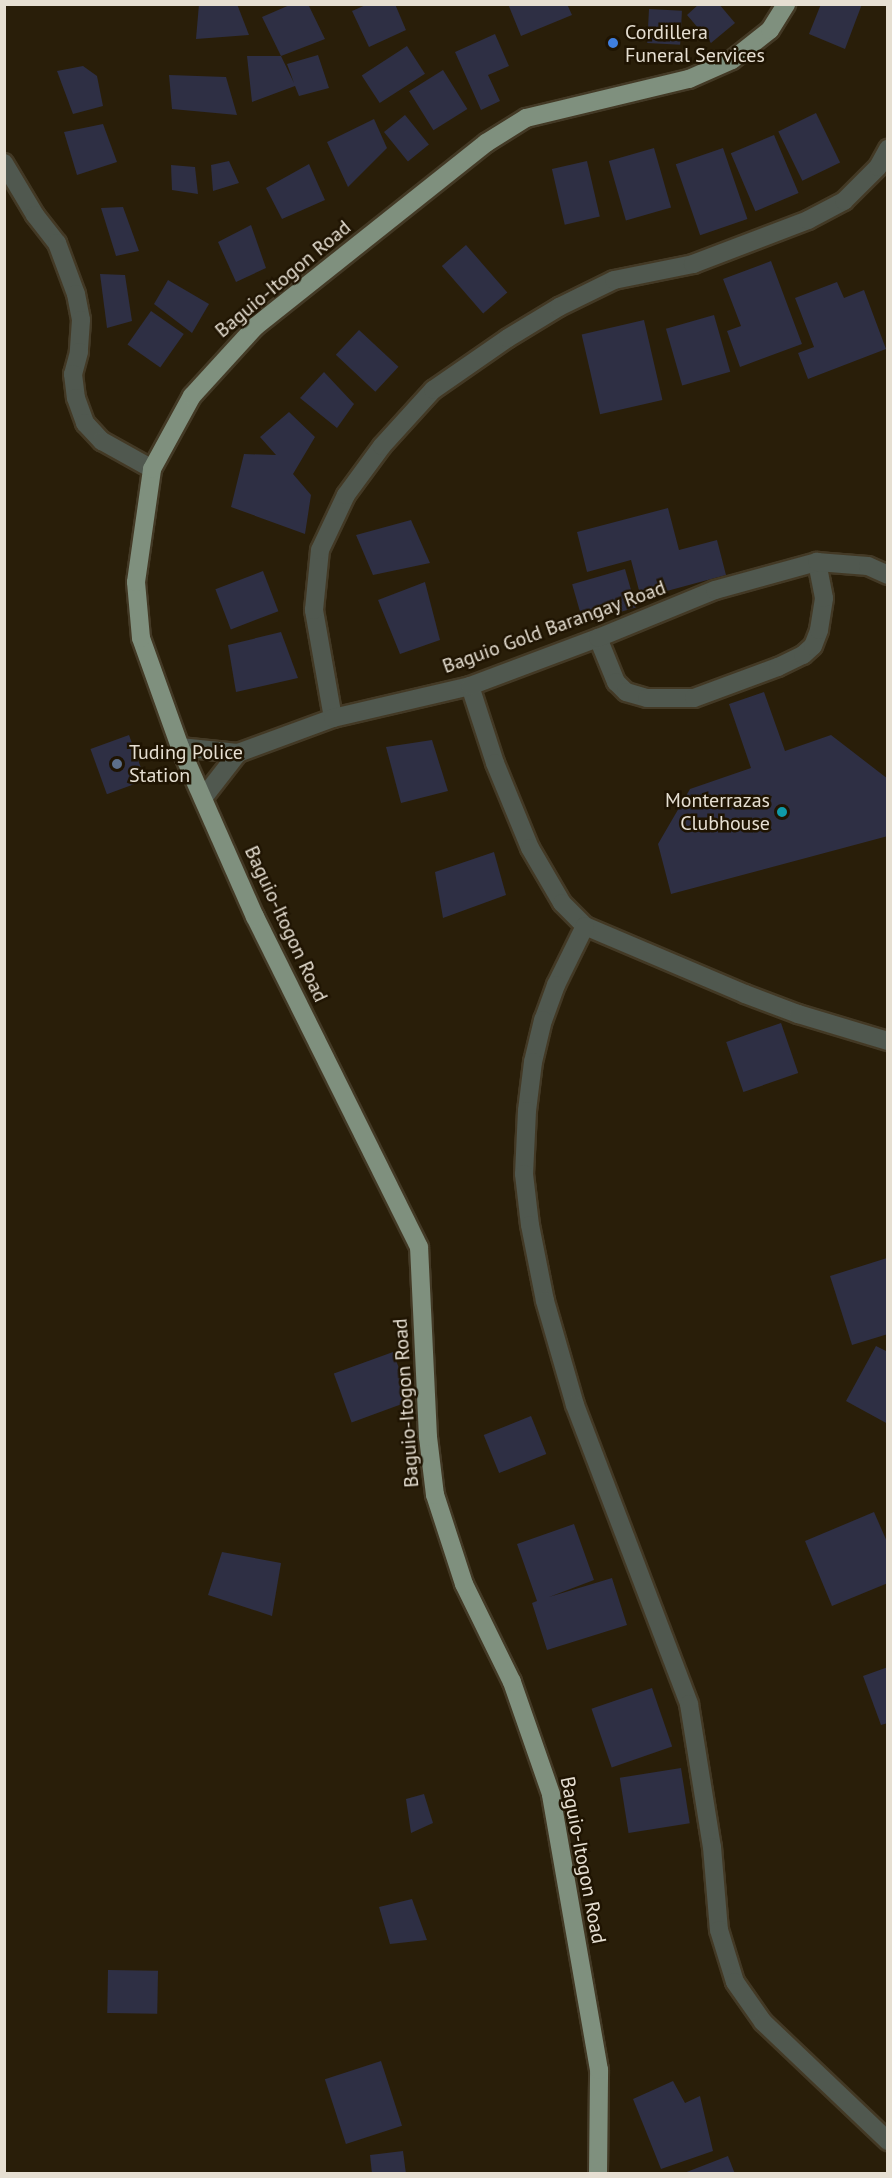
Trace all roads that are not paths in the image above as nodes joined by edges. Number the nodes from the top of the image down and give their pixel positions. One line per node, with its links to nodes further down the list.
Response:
1 (786, 4): 4 (main road, Baguio-Itogon Road)
2 (888, 149): 9 (street)
3 (4, 163): 4 (street)
4 (152, 469): 10 (main road, Baguio-Itogon Road)
5 (817, 562): 6 (street, Baguio Gold Barangay Road); 7 (street, Baguio Gold Barangay Road); 7 (street)
6 (888, 575)
7 (598, 638): 8 (street, Baguio Gold Barangay Road)
8 (470, 686): 9 (street, Baguio Gold Barangay Road); 13 (street)
9 (333, 717): 11 (street, Baguio Gold Barangay Road)
10 (180, 747): 11 (street, Baguio Gold Barangay Road); 12 (main road, Baguio-Itogon Road)
11 (238, 753): 12 (street)
12 (203, 798): 16 (main road, Baguio-Itogon Road)
13 (585, 926): 14 (street); 15 (street)
14 (888, 1041)
15 (888, 2141)
16 (598, 2174)

